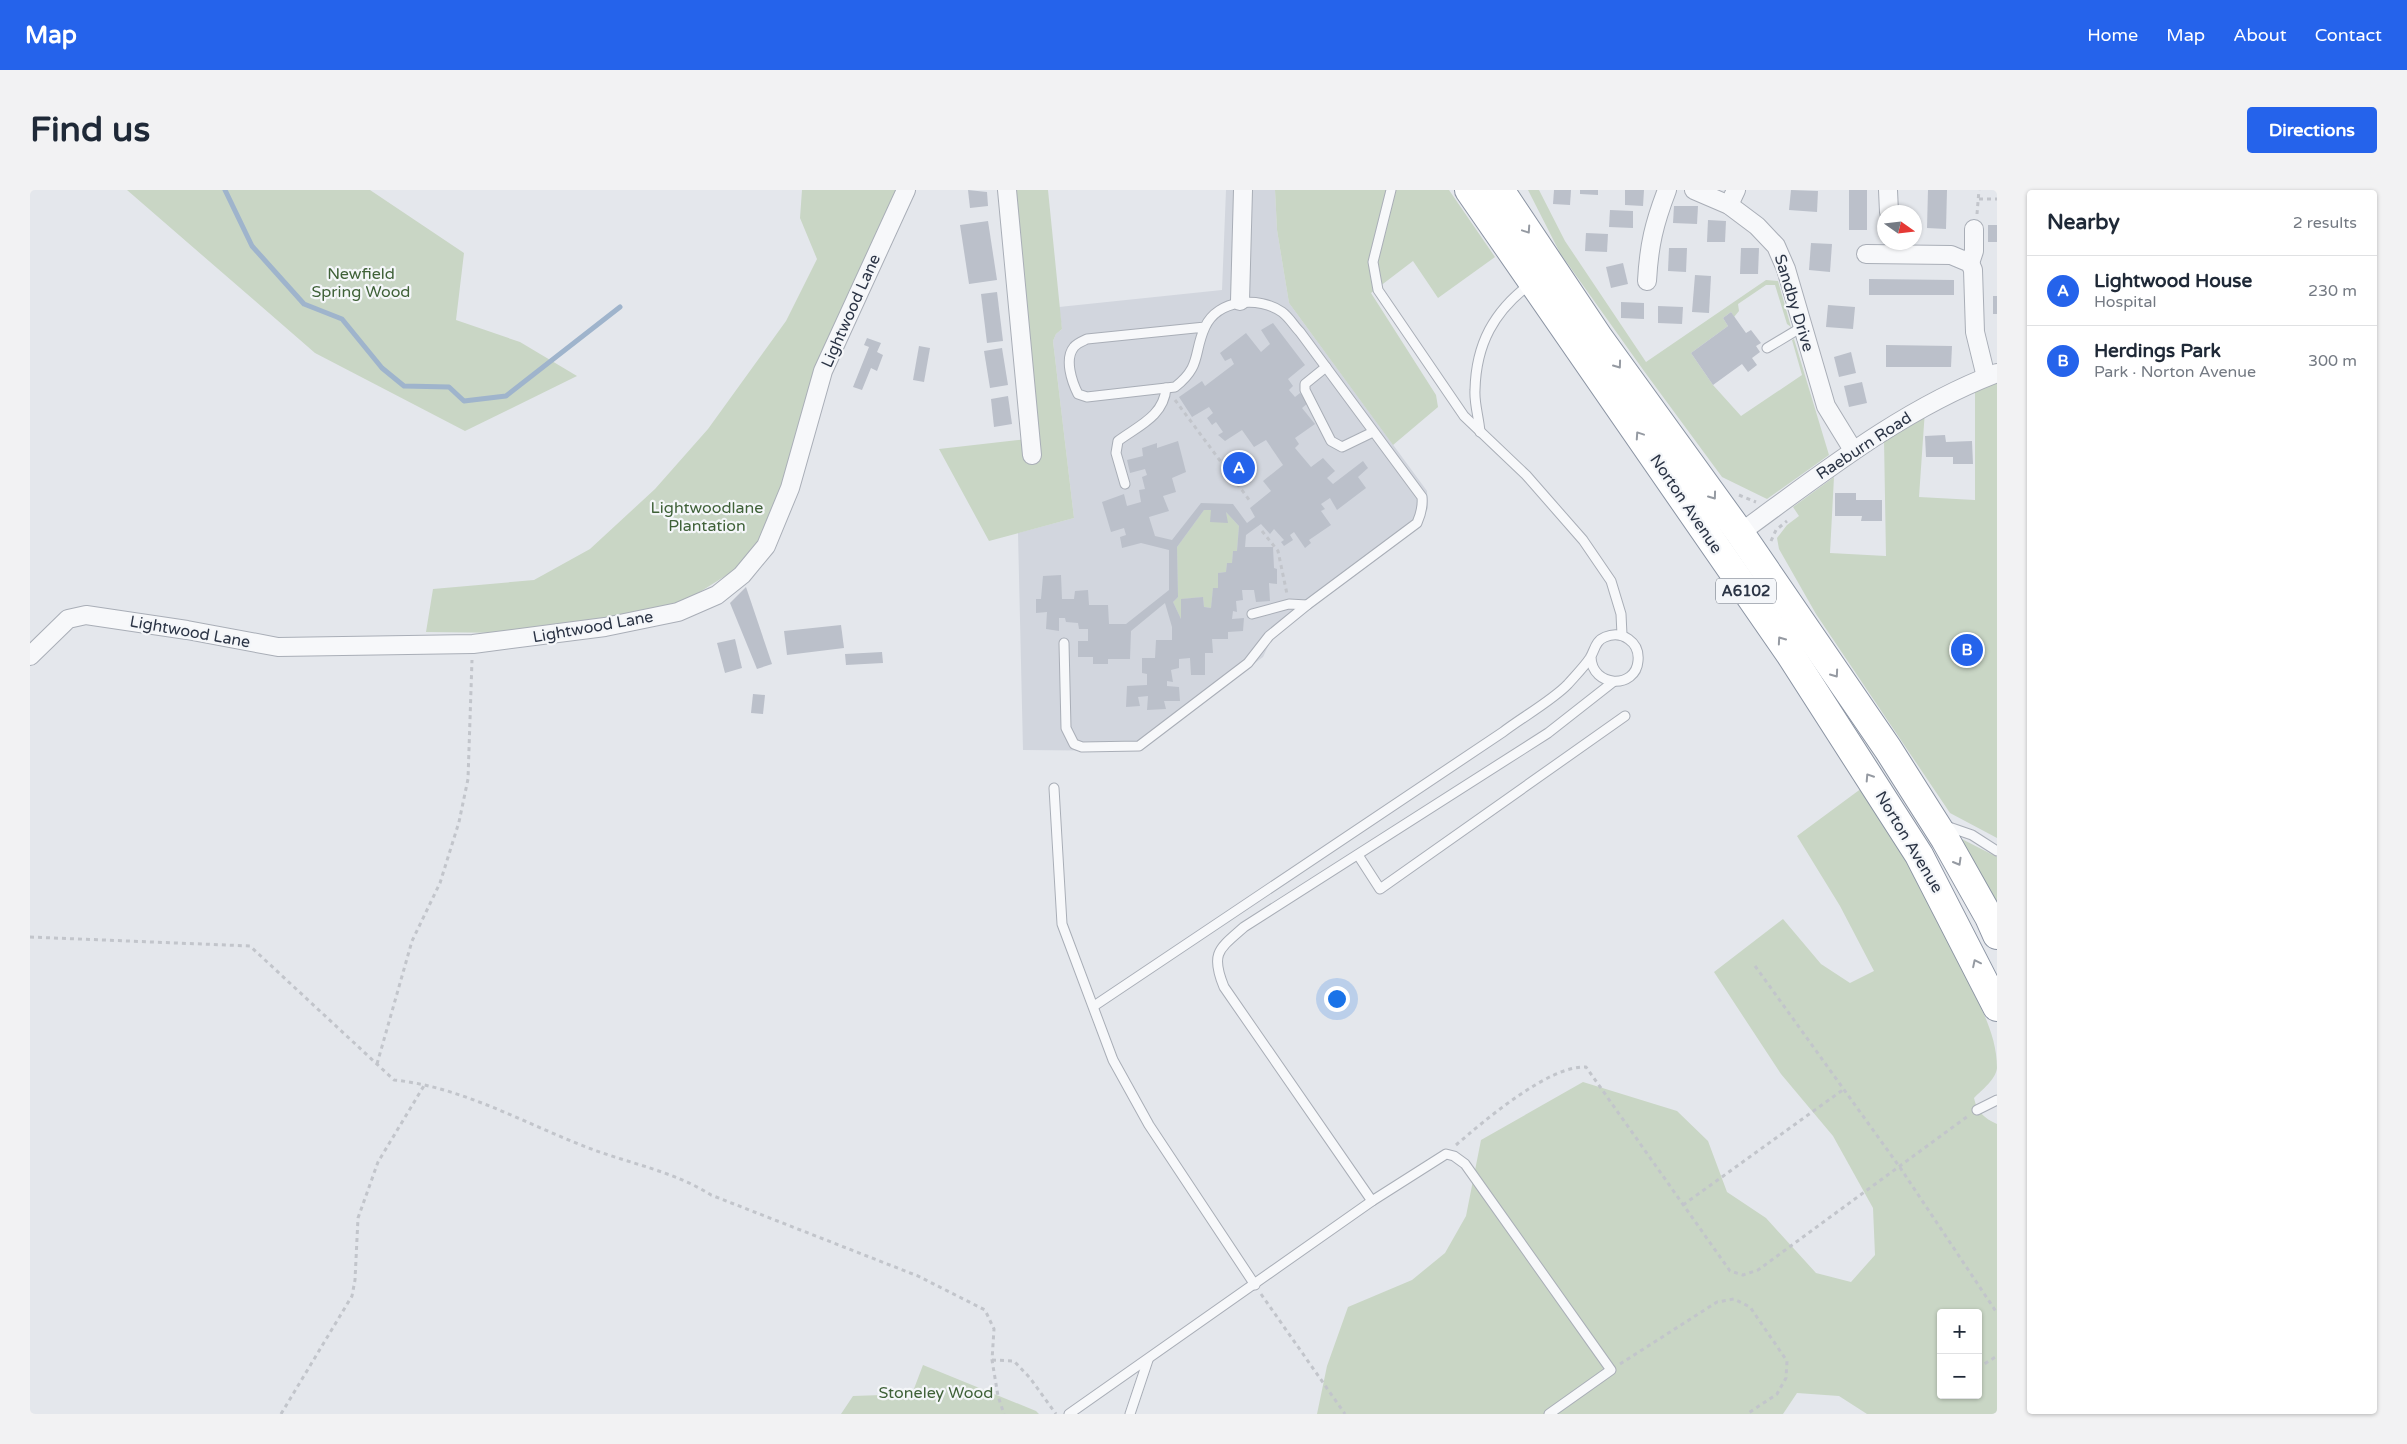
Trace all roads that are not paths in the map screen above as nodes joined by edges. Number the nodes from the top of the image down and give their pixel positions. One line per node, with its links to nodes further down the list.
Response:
1 (906, 190): 36 (street, Lightwood Lane)
2 (1007, 190): 29 (street)
3 (1242, 190): 19 (street)
4 (1391, 190): 27 (lane)
5 (1469, 190): 17 (highway, Norton Avenue / A6102)
6 (1500, 190): 31 (highway, Norton Avenue / A6102, one-way to 31)
7 (1667, 190): 18 (street)
8 (1694, 190): 10 (street, Sandby Drive)
9 (1888, 190): 11 (street)
10 (1732, 197): 21 (street, Sandby Drive)
11 (1889, 205)
12 (1974, 229): 16 (street)
13 (1882, 250): 15 (street)
14 (1905, 250): 16 (street)
15 (1866, 254)
16 (1970, 263): 24 (street)
17 (1533, 281): 27 (lane); 46 (highway, Norton Avenue / A6102, one-way to 17)
18 (1647, 281)
19 (1240, 302): 20 (lane); 23 (lane)
20 (1205, 327): 25 (lane); 25 (lane)
21 (1802, 327): 22 (lane); 28 (street, Sandby Drive)
22 (1767, 348)
23 (1326, 367): 26 (lane); 26 (lane)
24 (1991, 375): 28 (street, Raeburn Road)
25 (1166, 388): 30 (lane)
26 (1373, 432): 32 (lane)
27 (1480, 432): 34 (lane)
28 (1853, 450): 31 (street, Raeburn Road)
29 (1032, 455)
30 (1125, 484)
31 (1740, 533): 41 (highway, Norton Avenue / A6102, one-way to 41)
32 (1307, 605): 33 (lane); 35 (lane)
33 (1252, 614)
34 (1622, 635): 37 (lane); 38 (lane)
35 (1064, 643)
36 (30, 656)
37 (1591, 657): 38 (lane); 45 (lane)
38 (1613, 682): 43 (lane)
39 (1625, 716): 43 (lane)
40 (1054, 788): 45 (lane)
41 (1933, 820): 42 (lane); 44 (highway, Norton Avenue / A6102, one-way to 44)
42 (1997, 850)
43 (1358, 855): 49 (lane)
44 (1997, 935)
45 (1094, 1006): 50 (lane)
46 (1997, 1007)
47 (1997, 1100): 48 (lane)
48 (1977, 1110)
49 (1372, 1201): 50 (lane); 54 (lane)
50 (1255, 1285): 51 (lane)
51 (1148, 1360): 52 (lane); 53 (lane)
52 (1069, 1414)
53 (1130, 1414)
54 (1549, 1414)

